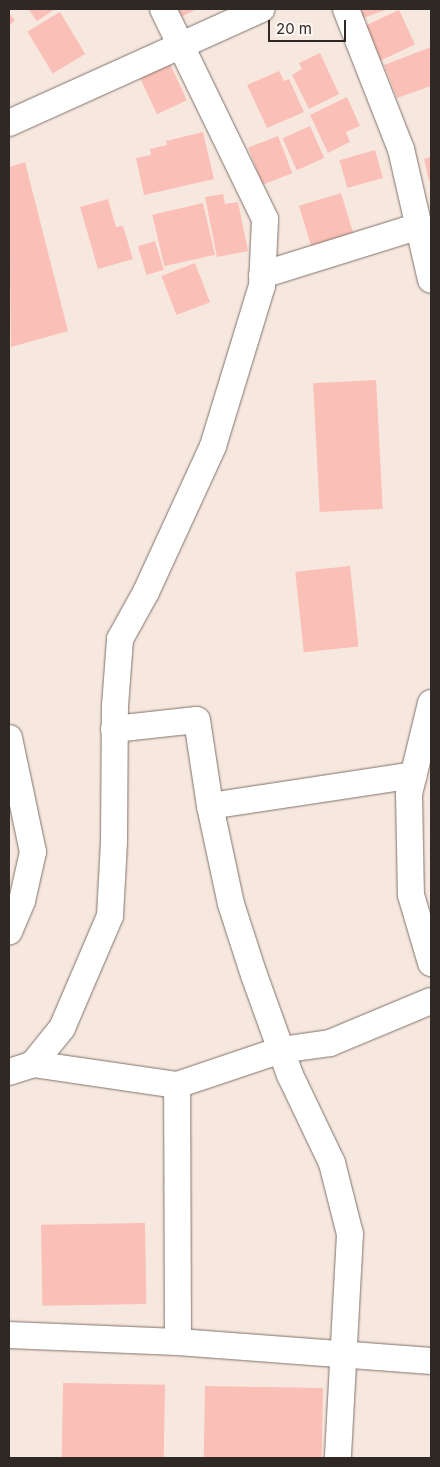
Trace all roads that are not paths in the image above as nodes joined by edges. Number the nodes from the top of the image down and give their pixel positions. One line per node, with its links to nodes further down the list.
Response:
1 (163, 9): 4 (street)
2 (262, 9): 4 (street)
3 (346, 9): 6 (street)
4 (181, 47): 5 (street); 7 (street)
5 (9, 124)
6 (418, 226): 7 (street); 8 (street)
7 (262, 275): 10 (street)
8 (431, 280)
9 (431, 703): 12 (street)
10 (114, 729): 13 (street); 18 (street)
11 (9, 738): 14 (street)
12 (414, 775): 13 (street); 15 (street)
13 (210, 806): 17 (street)
14 (9, 931)
15 (431, 963)
16 (431, 1001): 17 (street)
17 (281, 1050): 20 (street); 23 (street)
18 (33, 1064): 19 (street); 20 (street)
19 (9, 1072)
20 (177, 1085): 22 (street)
21 (9, 1335): 22 (street)
22 (178, 1342): 23 (street)
23 (343, 1353): 24 (street); 25 (street)
24 (431, 1361)
25 (338, 1458)

